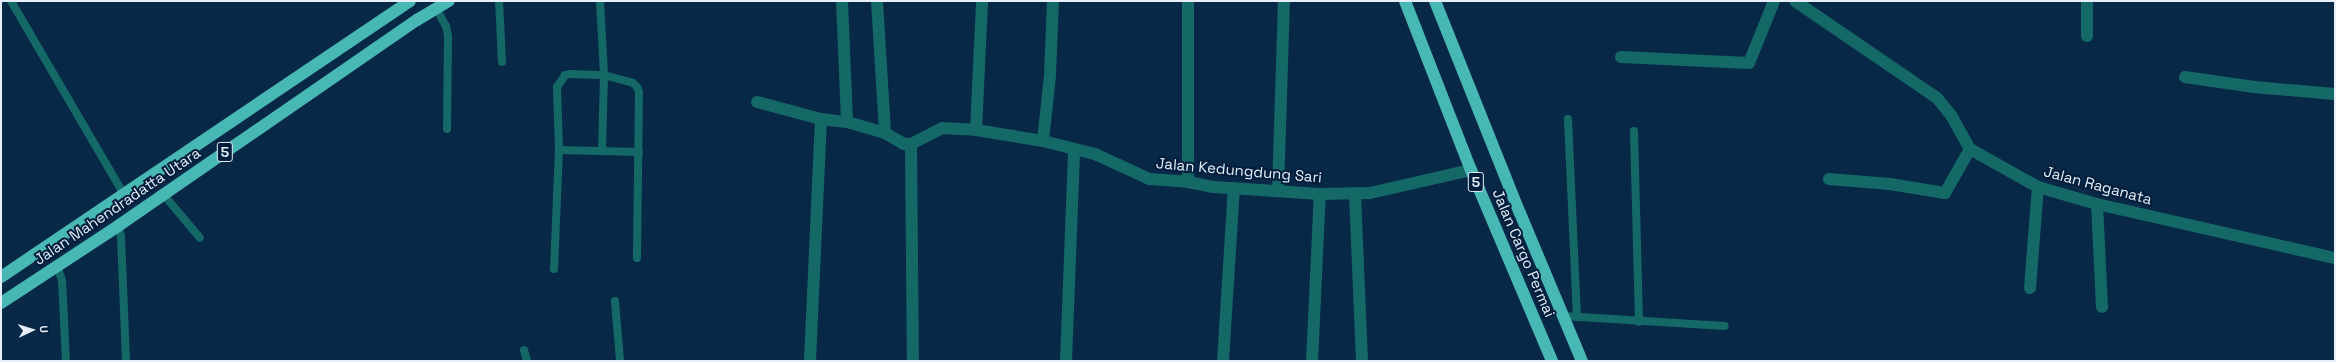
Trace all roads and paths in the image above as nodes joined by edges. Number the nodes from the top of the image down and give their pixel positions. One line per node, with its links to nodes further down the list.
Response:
1 (11, 1): 45 (lane)
2 (410, 1): 45 (highway, Jalan Mahendradatta Utara / 5)
3 (449, 1): 17 (highway, Jalan Mahendradatta Utara / 5)
4 (499, 1): 20 (lane)
5 (600, 1): 21 (lane)
6 (842, 1): 27 (street)
7 (876, 1): 31 (street)
8 (982, 1): 29 (street)
9 (1053, 1): 32 (street)
10 (1188, 1): 41 (street)
11 (1284, 1): 44 (street)
12 (1405, 1): 39 (highway, Jalan Cargo Permai / 5)
13 (1435, 1): 61 (highway, Jalan Cargo Permai / 5)
14 (1774, 1): 19 (street)
15 (2087, 1): 18 (street)
16 (1801, 3): 35 (street)
17 (437, 10): 28 (lane); 46 (highway, Jalan Mahendradatta Utara / 5)
18 (2087, 36)
19 (1621, 57)
20 (502, 62)
21 (604, 75): 36 (lane); 37 (lane); 38 (lane)
22 (2185, 78): 23 (street)
23 (2335, 94)
24 (757, 102): 25 (street)
25 (821, 119): 27 (street); 70 (street)
26 (1568, 119): 62 (lane)
27 (847, 122): 31 (street)
28 (447, 129)
29 (976, 130): 32 (street, Jalan Kedungdung Sari); 33 (street, Jalan Kedungdung Sari)
30 (1634, 131): 63 (lane)
31 (885, 133): 33 (street)
32 (1043, 141): 34 (street, Jalan Kedungdung Sari)
33 (911, 144): 71 (street)
34 (1074, 149): 41 (street, Jalan Kedungdung Sari); 72 (street)
35 (1970, 149): 40 (street); 42 (street, Jalan Raganata)
36 (559, 150): 37 (lane); 55 (lane)
37 (602, 151): 38 (lane)
38 (639, 152): 52 (lane)
39 (1471, 170): 48 (street, Jalan Kedungdung Sari); 76 (highway, Jalan Cargo Permai / 5)
40 (1830, 179)
41 (1188, 182): 43 (street, Jalan Kedungdung Sari)
42 (2038, 187): 49 (street, Jalan Raganata); 57 (street)
43 (1234, 188): 44 (street, Jalan Kedungdung Sari); 73 (street)
44 (1278, 191): 47 (street, Jalan Kedungdung Sari)
45 (124, 194): 56 (highway, Jalan Mahendradatta Utara / 5)
46 (163, 194): 50 (highway, Jalan Mahendradatta Utara / 5); 51 (lane)
47 (1320, 194): 48 (street, Jalan Kedungdung Sari); 74 (street)
48 (1355, 194): 75 (street)
49 (2097, 204): 53 (street, Jalan Raganata); 60 (street)
50 (118, 226): 54 (highway, Jalan Mahendradatta Utara / 5); 67 (lane)
51 (200, 238)
52 (637, 258)
53 (2335, 258)
54 (57, 265): 59 (highway, Jalan Mahendradatta Utara / 5); 66 (lane)
55 (554, 269)
56 (1, 277)
57 (2030, 288)
58 (615, 301): 69 (lane)
59 (1, 302)
60 (2102, 307)
61 (1564, 316): 62 (lane); 77 (highway, Jalan Cargo Permai / 5)
62 (1577, 317): 63 (lane)
63 (1639, 322): 64 (lane)
64 (1725, 326)
65 (524, 350): 68 (lane)
66 (66, 361)
67 (126, 361)
68 (527, 361)
69 (620, 361)
70 (810, 361)
71 (913, 361)
72 (1066, 361)
73 (1222, 361)
74 (1312, 361)
75 (1362, 361)
76 (1552, 361)
77 (1582, 361)

